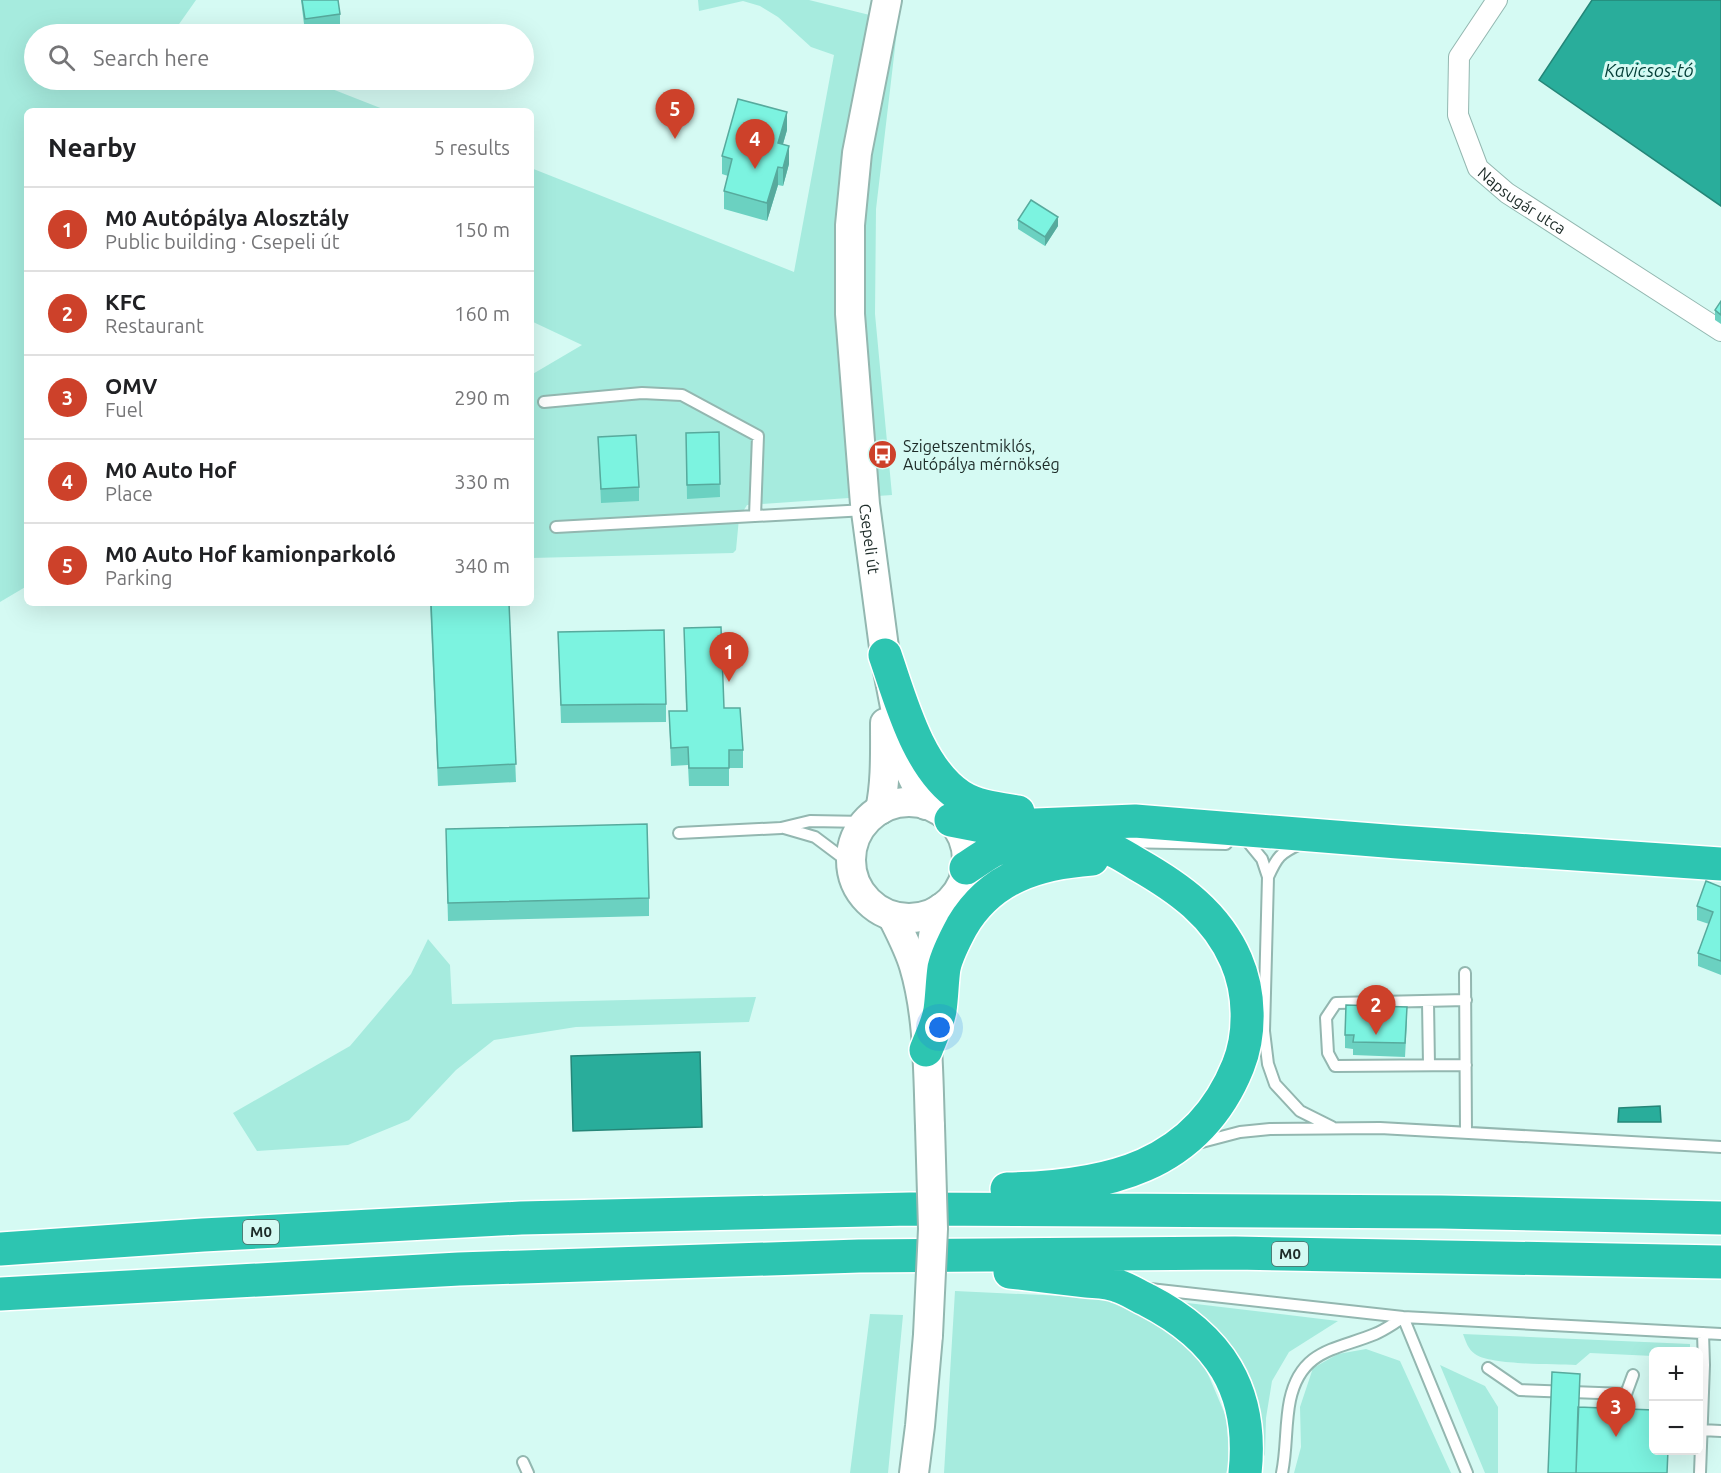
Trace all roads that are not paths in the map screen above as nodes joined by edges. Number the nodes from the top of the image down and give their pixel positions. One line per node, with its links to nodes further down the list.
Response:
1 (888, 0): 5 (street, Csepeli út)
2 (1497, 0): 3 (street, Napsugár utca)
3 (1721, 331)
4 (544, 402): 6 (lane)
5 (866, 510): 6 (lane); 8 (street, Csepeli út)
6 (755, 516): 7 (lane)
7 (556, 527)
8 (885, 655): 9 (street, Csepeli út); 10 (street, Csepeli út); 13 (highway)
9 (938, 813): 10 (street); 13 (highway); 20 (street)
10 (873, 816): 11 (lane); 18 (street)
11 (781, 828): 14 (lane); 18 (lane)
12 (1219, 828): 13 (highway); 15 (highway); 17 (lane)
13 (1084, 832): 17 (lane); 20 (highway); 21 (highway)
14 (679, 833)
15 (1398, 842): 16 (lane); 19 (highway)
16 (1304, 843): 17 (lane); 22 (lane)
17 (1263, 844): 22 (lane)
18 (851, 864): 24 (street)
19 (1721, 864)
20 (966, 868): 23 (street)
21 (1144, 868): 28 (highway); 34 (highway)
22 (1268, 877): 31 (lane)
23 (941, 908): 24 (street); 28 (street)
24 (892, 916): 28 (street)
25 (1465, 972): 26 (lane)
26 (1466, 1000): 27 (lane); 30 (lane)
27 (1428, 1002): 29 (lane); 29 (lane)
28 (927, 1050): 53 (street, bridge)
29 (1429, 1065): 30 (lane)
30 (1466, 1065): 32 (lane)
31 (1335, 1128): 32 (lane); 34 (lane)
32 (1467, 1132): 33 (lane)
33 (1721, 1147)
34 (1176, 1148): 35 (highway)
35 (910, 1209): 36 (highway, M0); 37 (highway, M0)
36 (1721, 1218)
37 (0, 1249)
38 (859, 1256): 39 (highway, M0); 40 (highway); 41 (highway, M0)
39 (1721, 1262)
40 (1117, 1285): 42 (lane); 54 (highway)
41 (0, 1294)
42 (1403, 1317): 43 (lane); 55 (lane); 56 (lane)
43 (1703, 1333): 44 (lane); 47 (lane)
44 (1721, 1334)
45 (1488, 1368): 46 (lane)
46 (1633, 1375)
47 (1702, 1401)
48 (1703, 1430): 49 (lane)
49 (1721, 1431)
50 (1700, 1455): 57 (lane)
51 (522, 1462): 52 (lane)
52 (528, 1473)
53 (914, 1473)
54 (1245, 1473)
55 (1282, 1473)
56 (1467, 1473)
57 (1700, 1473)

